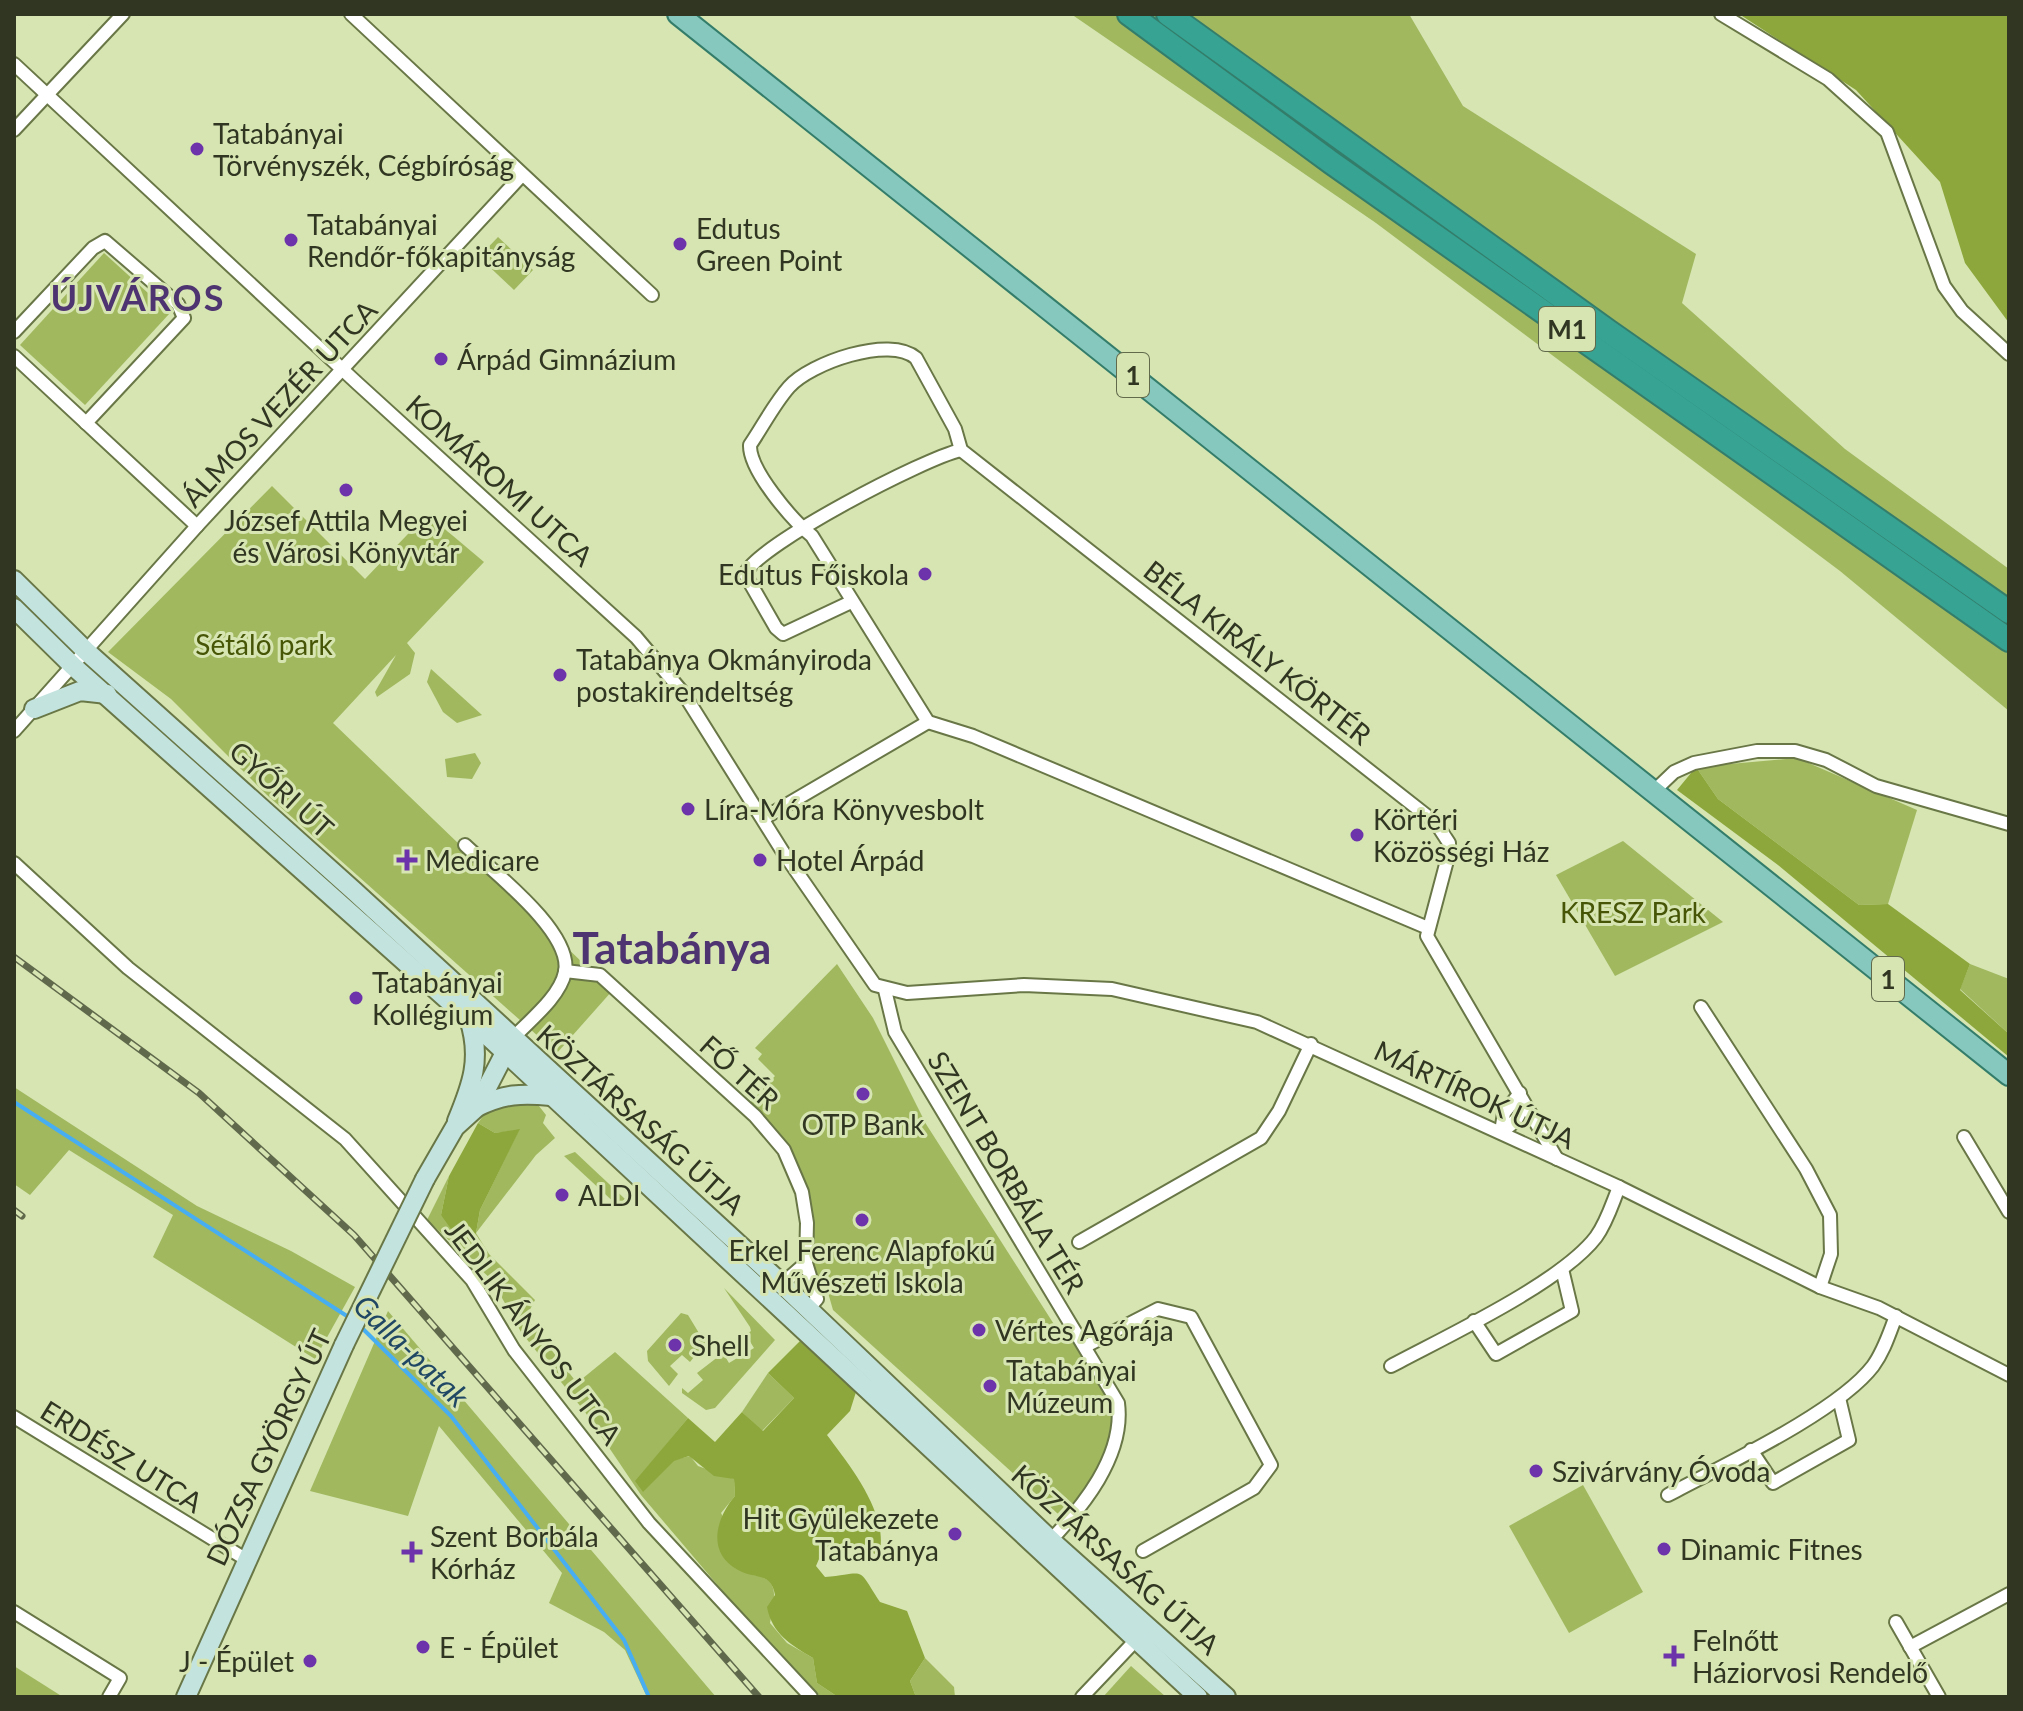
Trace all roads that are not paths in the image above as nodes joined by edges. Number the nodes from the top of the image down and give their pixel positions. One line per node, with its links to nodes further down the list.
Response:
1 (123, 14): 8 (street)
2 (351, 14): 10 (street)
3 (678, 14): 30 (main road, 1)
4 (1129, 14): 24 (highway, M1)
5 (1168, 14): 23 (highway, M1)
6 (1721, 14): 13 (street)
7 (14, 64): 8 (street, KOMÁROMI UTCA)
8 (47, 94): 9 (street); 15 (street, KOMÁROMI UTCA)
9 (14, 130)
10 (522, 175): 11 (street); 15 (street, ÁLMOS VEZÉR UTCA)
11 (652, 295)
12 (14, 332): 16 (street)
13 (2009, 354)
14 (14, 356): 16 (street)
15 (343, 370): 18 (street, ÁLMOS VEZÉR UTCA); 31 (street, KOMÁROMI UTCA)
16 (86, 423): 18 (street)
17 (961, 450): 19 (street); 19 (street); 35 (street, BÉLA KIRÁLY KÖRTÉR)
18 (197, 526): 25 (street, ÁLMOS VEZÉR UTCA)
19 (804, 530): 21 (street); 21 (street)
20 (14, 580): 25 (street, GYŐRI ÚT)
21 (851, 602): 28 (street)
22 (14, 608): 25 (street, GYŐRI ÚT)
23 (2009, 612)
24 (2009, 640)
25 (80, 658): 26 (street, GYŐRI ÚT); 27 (street, ÁLMOS VEZÉR UTCA); 41 (street, GYŐRI ÚT)
26 (107, 694): 27 (street); 39 (street, GYŐRI ÚT)
27 (34, 709): 29 (street, ÁLMOS VEZÉR UTCA)
28 (928, 722): 31 (street); 35 (street)
29 (14, 731)
30 (1653, 792): 32 (street); 42 (main road, 1)
31 (764, 818): 37 (street, KOMÁROMI UTCA)
32 (2009, 824)
33 (465, 845): 36 (street)
34 (14, 863): 79 (street, JEDLIK ÁNYOS UTCA)
35 (1428, 928): 44 (street)
36 (565, 971): 41 (street); 54 (street, FŐ TÉR)
37 (885, 990): 40 (street, MÁRTÍROK ÚTJA); 61 (street, SZENT BORBÁLA TÉR)
38 (1701, 1007): 57 (street)
39 (469, 1019): 41 (street, GYŐRI ÚT); 43 (street)
40 (1311, 1044): 48 (street, MÁRTÍROK ÚTJA); 53 (street)
41 (509, 1046): 43 (street); 45 (street, KÖZTÁRSASÁG ÚTJA); 46 (street, DÓZSA GYÖRGY ÚT); 56 (street, KÖZTÁRSASÁG ÚTJA)
42 (2009, 1075)
43 (475, 1078): 47 (street)
44 (1520, 1093): 48 (street); 50 (street)
45 (551, 1096): 46 (street); 68 (street, KÖZTÁRSASÁG ÚTJA)
46 (477, 1107): 47 (street, DÓZSA GYÖRGY ÚT)
47 (455, 1127): 70 (street, DÓZSA GYÖRGY ÚT, bridge)
48 (1501, 1132): 50 (street, MÁRTÍROK ÚTJA)
49 (1964, 1137): 52 (street)
50 (1557, 1159): 51 (street, MÁRTÍROK ÚTJA)
51 (1619, 1187): 55 (street); 57 (street, MÁRTÍROK ÚTJA)
52 (2009, 1212)
53 (1079, 1242)
54 (806, 1263): 56 (street); 58 (street, FŐ TÉR)
55 (1562, 1269): 60 (street); 60 (street)
56 (782, 1284): 58 (street, KÖZTÁRSASÁG ÚTJA)
57 (1820, 1287): 59 (street, MÁRTÍROK ÚTJA)
58 (808, 1309): 68 (street, KÖZTÁRSASÁG ÚTJA)
59 (1896, 1316): 63 (street, MÁRTÍROK ÚTJA); 64 (street)
60 (1474, 1321): 62 (street)
61 (1086, 1346): 68 (street, SZENT BORBÁLA TÉR); 69 (street)
62 (1391, 1366)
63 (2009, 1375)
64 (1839, 1398): 66 (street); 66 (street)
65 (14, 1417): 70 (street, ERDÉSZ UTCA)
66 (1751, 1450): 67 (street)
67 (1668, 1495)
68 (1045, 1546): 75 (street, KÖZTÁRSASÁG ÚTJA)
69 (1143, 1551)
70 (247, 1560): 78 (street, DÓZSA GYÖRGY ÚT)
71 (2005, 1596): 72 (street); 76 (street)
72 (2009, 1611)
73 (14, 1612): 77 (street)
74 (1896, 1622): 76 (street)
75 (1142, 1635): 80 (street); 81 (street, KÖZTÁRSASÁG ÚTJA); 82 (street, KÖZTÁRSASÁG ÚTJA)
76 (1910, 1647): 83 (street)
77 (109, 1697)
78 (186, 1697)
79 (811, 1697)
80 (1082, 1697)
81 (1198, 1697)
82 (1226, 1697)
83 (1939, 1697)

